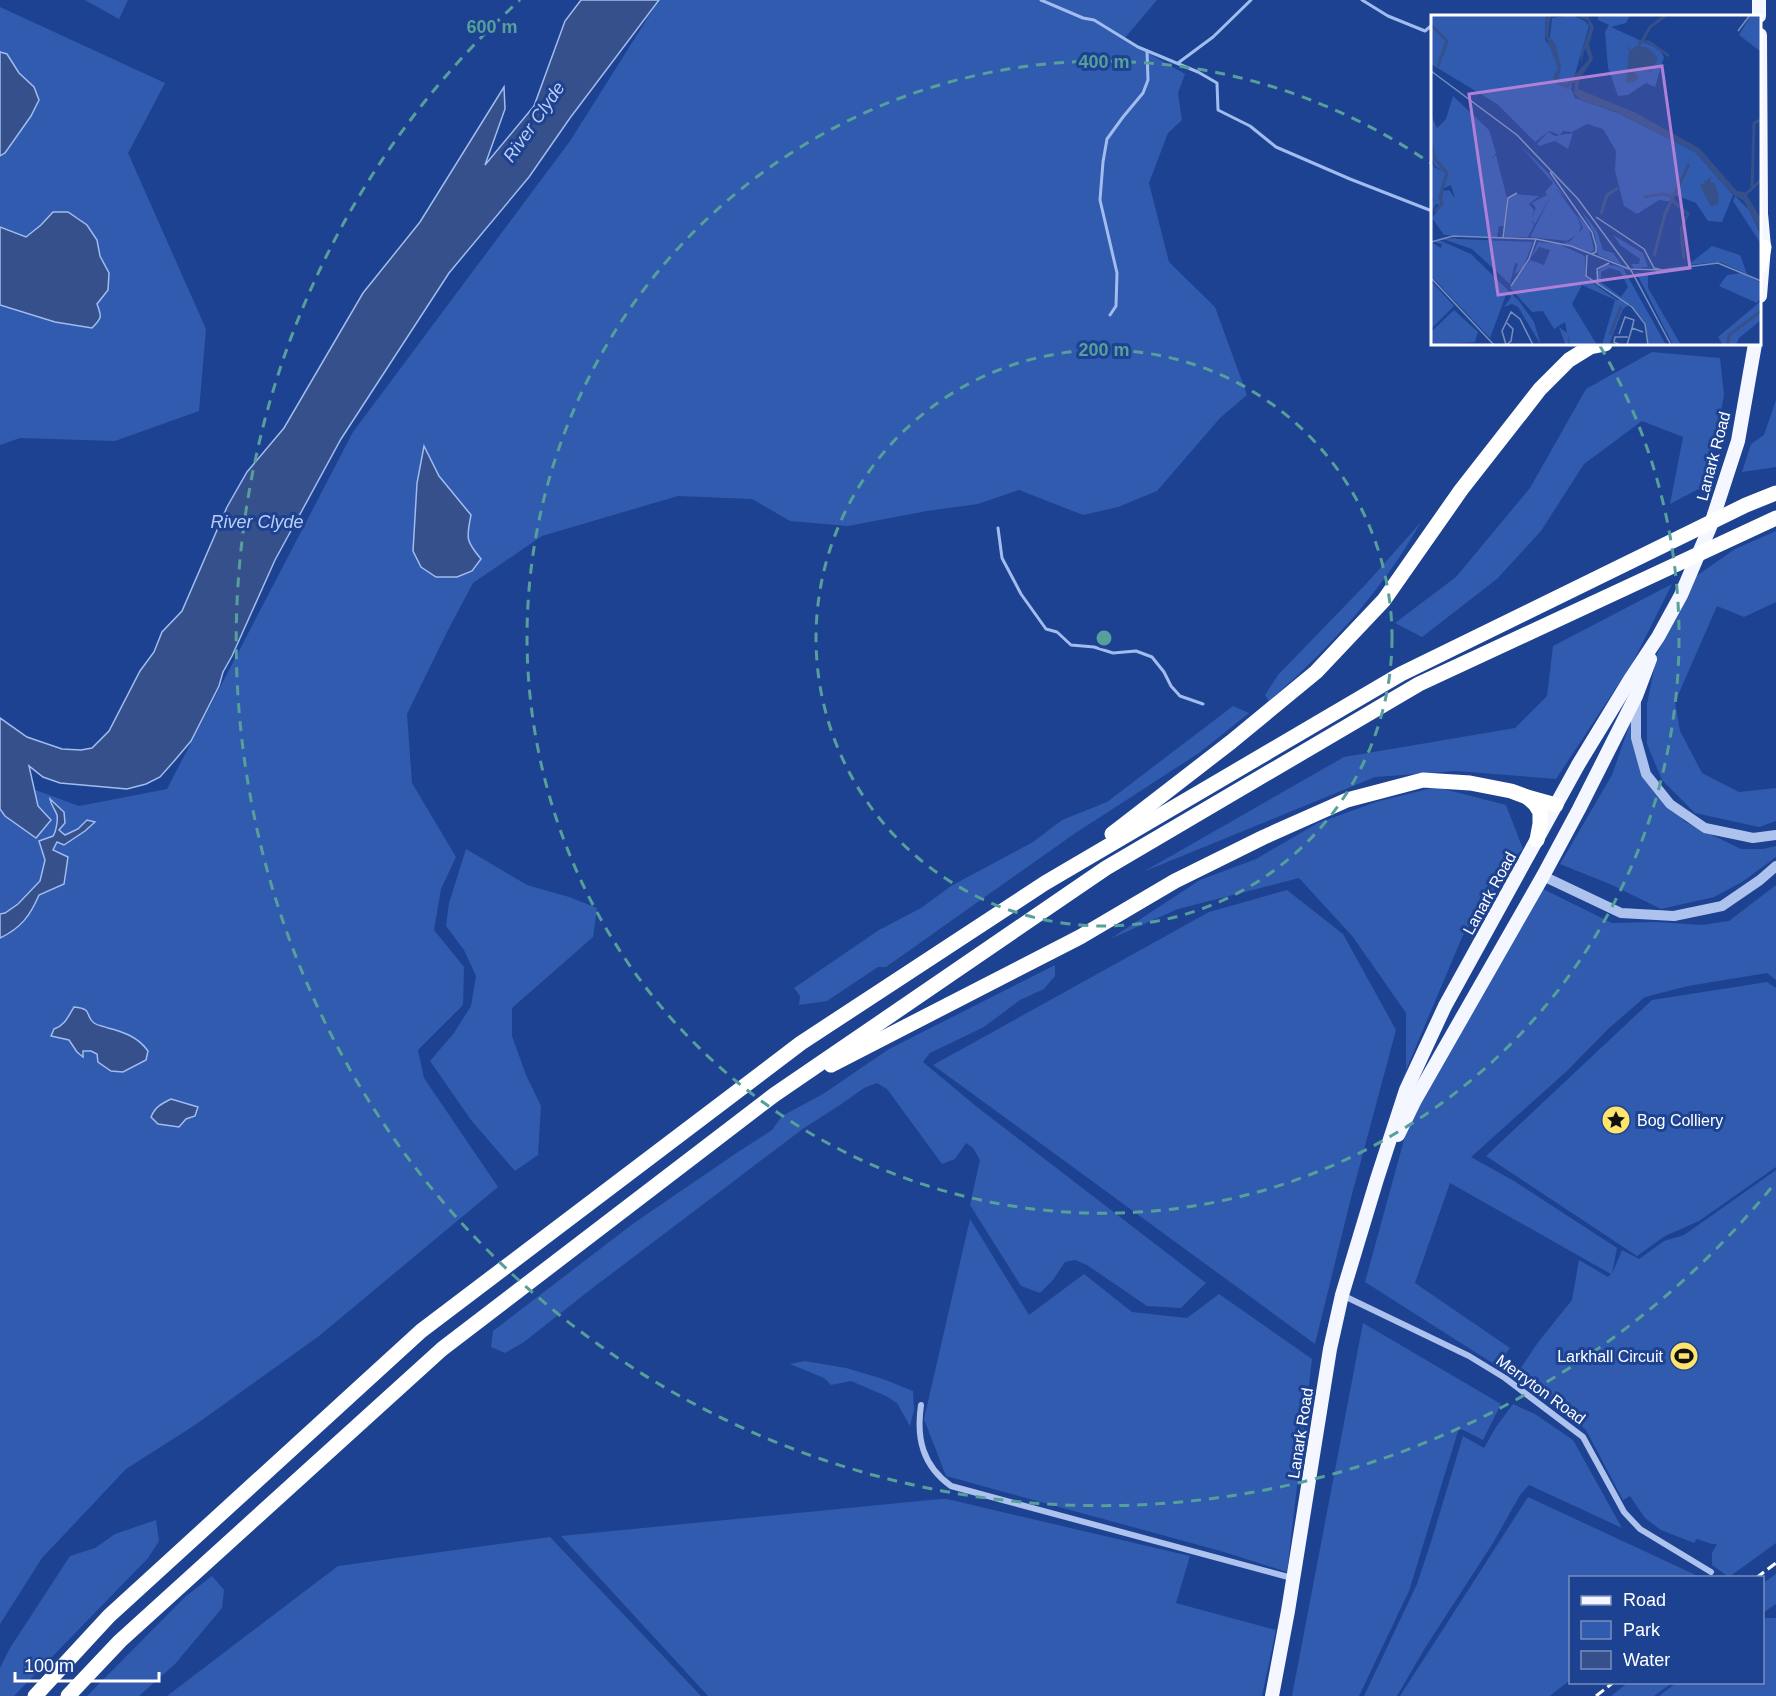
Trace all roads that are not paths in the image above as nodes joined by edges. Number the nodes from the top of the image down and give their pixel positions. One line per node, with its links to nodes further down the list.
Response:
1 (1761, 214): 2 (main road)
2 (1764, 247): 3 (highway); 4 (main road)
3 (1761, 261)
4 (1761, 284)
5 (1600, 345): 18 (highway)
6 (1755, 345): 9 (main road, Lanark Road)
7 (1776, 493): 18 (highway)
8 (1776, 518): 20 (highway)
9 (1658, 638): 10 (main road, Lanark Road); 13 (main road, Lanark Road)
10 (1636, 696): 11 (main road, Lanark Road); 14 (street)
11 (1626, 715): 13 (main road); 19 (main road, Lanark Road)
12 (1527, 797): 13 (highway); 15 (highway); 20 (highway)
13 (1556, 805): 15 (main road, Lanark Road)
14 (1776, 835)
15 (1537, 840): 16 (main road, Lanark Road)
16 (1529, 855): 19 (main road); 21 (main road, Lanark Road)
17 (1776, 866): 19 (street)
18 (1062, 872): 26 (highway)
19 (1543, 876): 21 (main road, Lanark Road)
20 (774, 1095): 27 (highway)
21 (1377, 1179): 22 (main road, Lanark Road)
22 (1342, 1295): 24 (street, Merryton Road); 25 (main road, Lanark Road)
23 (921, 1405): 25 (street)
24 (1711, 1572)
25 (1293, 1578): 28 (main road, Lanark Road)
26 (35, 1696)
27 (68, 1696)
28 (1272, 1696)

